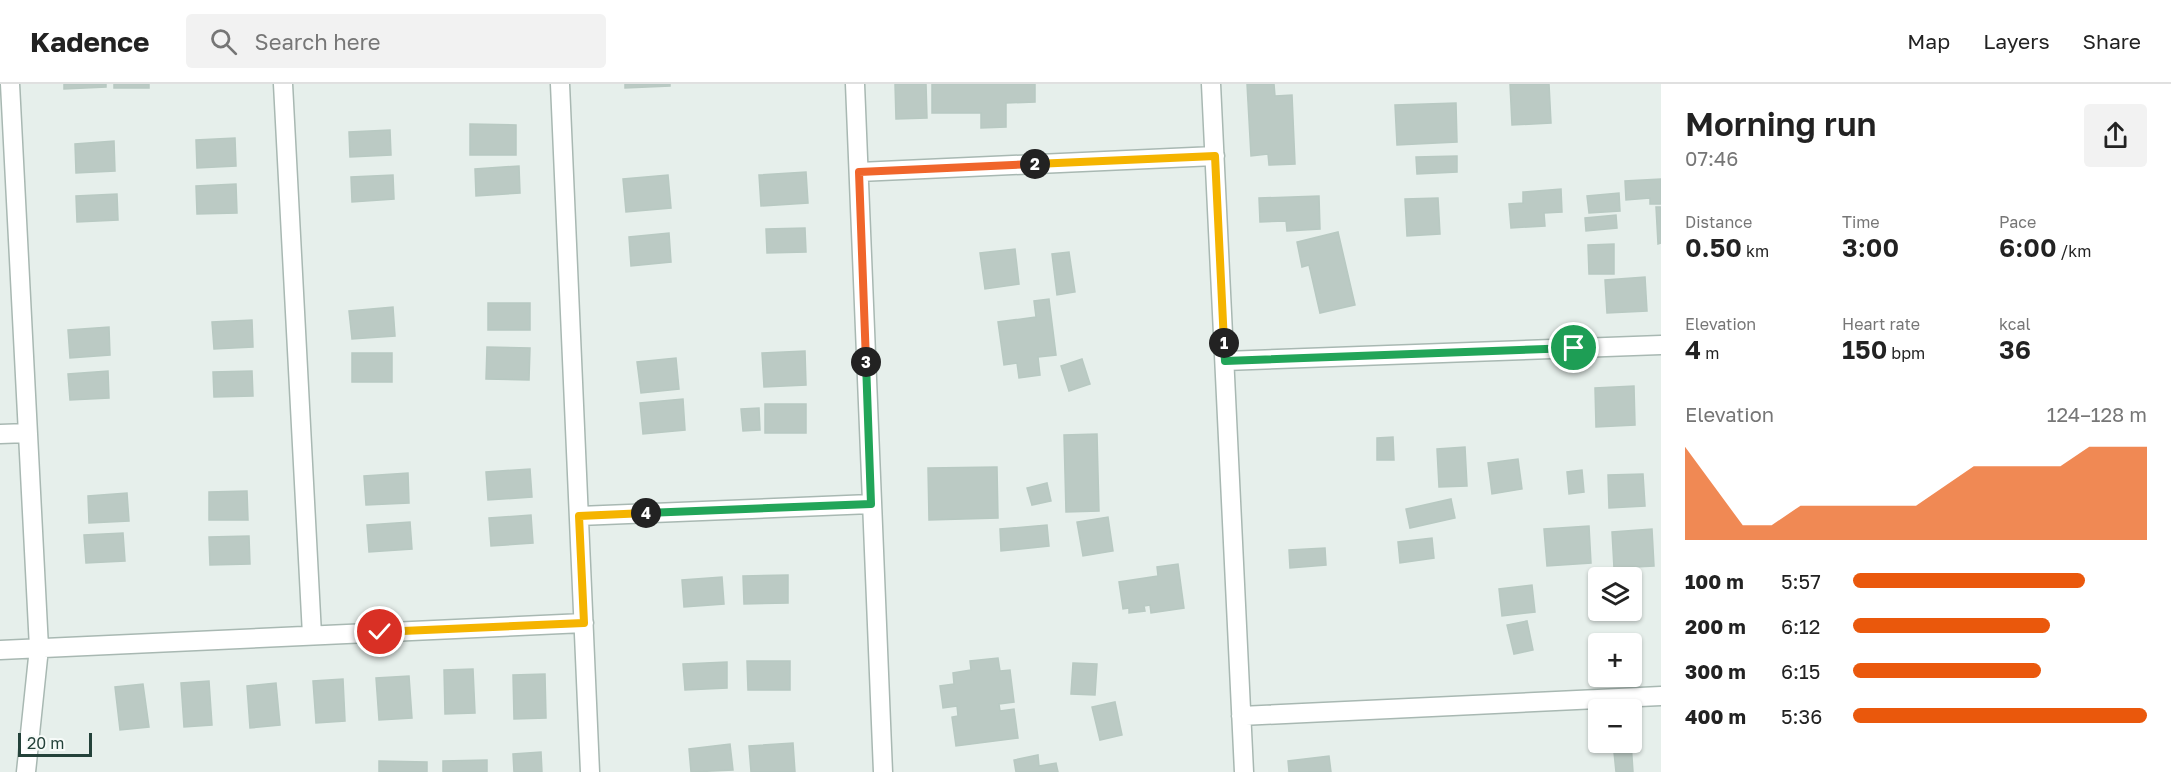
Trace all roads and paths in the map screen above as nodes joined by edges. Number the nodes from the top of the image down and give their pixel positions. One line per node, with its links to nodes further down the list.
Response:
1 (10, 84): 8 (street)
2 (283, 84): 16 (street)
3 (560, 84): 14 (street)
4 (855, 84): 7 (street)
5 (1211, 84): 6 (street)
6 (1215, 156): 7 (street); 10 (street)
7 (859, 172): 13 (street)
8 (8, 218): 11 (street)
9 (1661, 345): 10 (street)
10 (1225, 361): 20 (street)
11 (28, 433): 12 (street); 17 (street)
12 (0, 434)
13 (871, 504): 14 (street); 23 (street)
14 (579, 516): 15 (street)
15 (584, 623): 16 (street); 22 (street)
16 (312, 635): 17 (street)
17 (39, 648): 18 (street); 21 (street)
18 (0, 650)
19 (1661, 696): 20 (street)
20 (1241, 716): 24 (street)
21 (26, 772)
22 (590, 772)
23 (883, 772)
24 (1244, 772)

